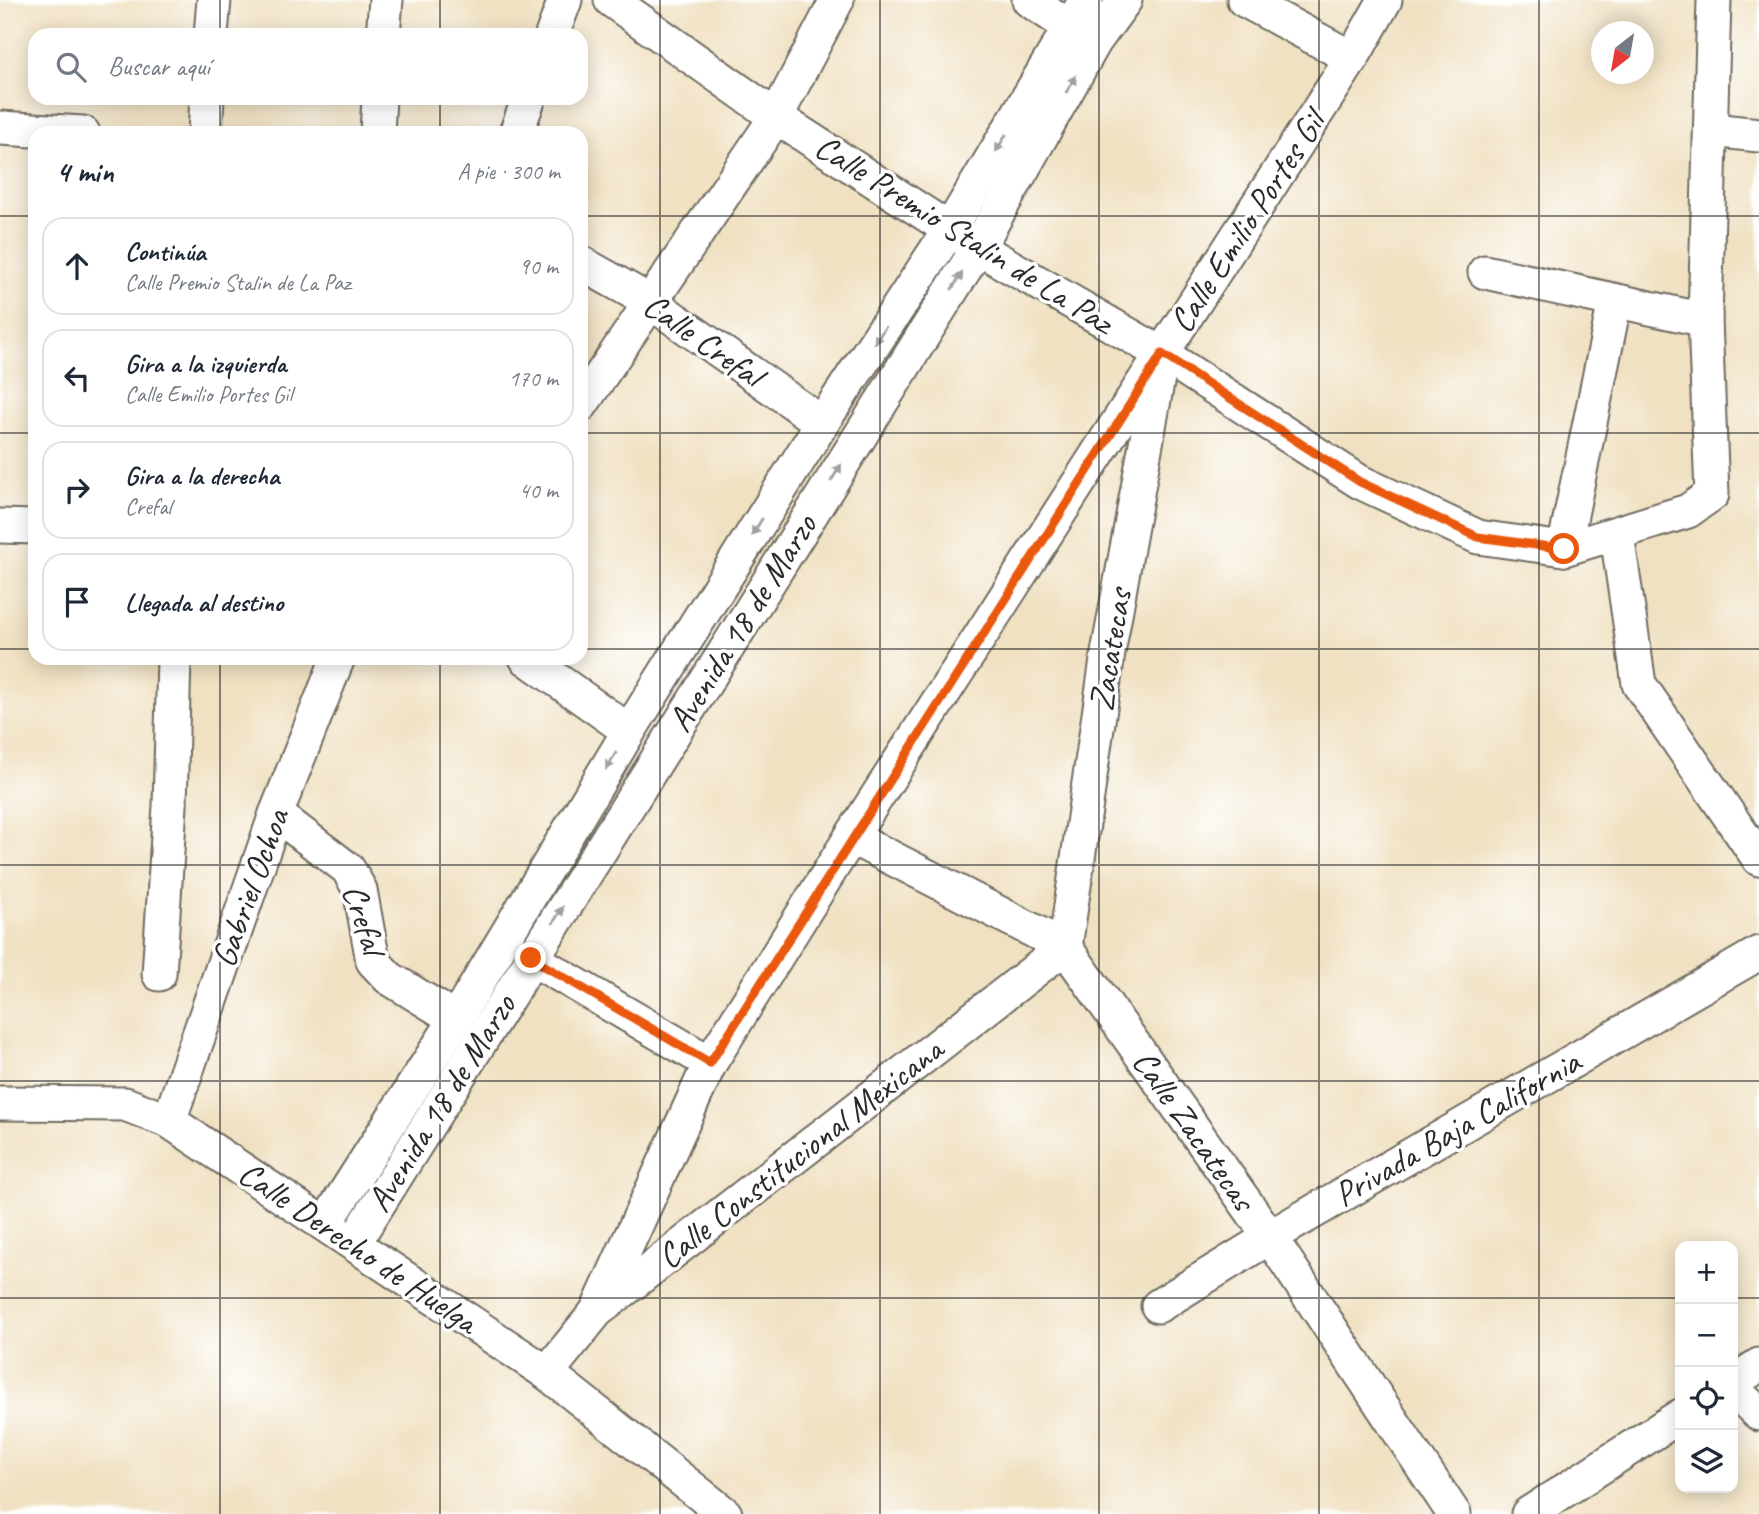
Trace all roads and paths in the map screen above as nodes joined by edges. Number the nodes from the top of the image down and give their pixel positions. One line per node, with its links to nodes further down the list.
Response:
1 (214, 0): 12 (street)
2 (386, 0): 13 (street)
3 (565, 0): 14 (street)
4 (611, 0): 19 (street, Calle Premio Stalin de La Paz)
5 (837, 0): 19 (street)
6 (1029, 0): 11 (street)
7 (1125, 0): 28 (street, Avenida 18 de Marzo, one-way to 7)
8 (1244, 0): 15 (street)
9 (1385, 0): 15 (street, Calle Emilio Portes Gil)
10 (1714, 0): 25 (street)
11 (1078, 13): 27 (street, Avenida 18 de Marzo, one-way to 27)
12 (212, 28)
13 (384, 28)
14 (555, 28)
15 (1352, 58): 34 (street, Calle Emilio Portes Gil)
16 (207, 105): 20 (street)
17 (379, 105): 21 (street)
18 (526, 105): 22 (street)
19 (776, 117): 27 (street, Calle Premio Stalin de La Paz); 31 (street)
20 (205, 126)
21 (377, 126)
22 (519, 126)
23 (0, 128): 24 (street)
24 (28, 130)
25 (1712, 130): 26 (street); 33 (street)
26 (1759, 135)
27 (950, 229): 28 (street, Calle Premio Stalin de La Paz); 36 (street, Avenida 18 de Marzo, one-way to 36)
28 (978, 248): 34 (street, Calle Premio Stalin de La Paz); 50 (street, Avenida 18 de Marzo, one-way to 28)
29 (588, 267): 31 (street, Calle Crefal)
30 (1485, 272): 32 (street)
31 (649, 301): 35 (street); 36 (street, Calle Crefal)
32 (1615, 301): 33 (street); 40 (street)
33 (1705, 320): 39 (street, Calle Premio Stalin de La Paz)
34 (1162, 354): 40 (street, Calle Premio Stalin de La Paz); 46 (street, Calle Emilio Portes Gil); 48 (street, Zacatecas)
35 (588, 394)
36 (822, 423): 44 (street, Avenida 18 de Marzo, one-way to 44)
37 (0, 526): 38 (street)
38 (28, 527)
39 (1617, 535): 40 (street, Calle Premio Stalin de La Paz); 47 (street)
40 (1564, 549)
41 (174, 665): 51 (street)
42 (335, 665): 45 (street, Gabriel Ochoa)
43 (536, 665): 44 (street)
44 (629, 731): 52 (street, Avenida 18 de Marzo, one-way to 52)
45 (276, 814): 52 (street, Crefal); 55 (street, Gabriel Ochoa)
46 (851, 837): 48 (street, Calle Zacatecas); 53 (street, Calle Emilio Portes Gil)
47 (1759, 859)
48 (1065, 947): 57 (street, Calle Zacatecas); 60 (street, Calle Constitucional Mexicana)
49 (1759, 953): 57 (street, Privada Baja California)
50 (531, 958): 53 (street); 58 (street, Avenida 18 de Marzo)
51 (159, 974)
52 (456, 1019): 56 (street, Avenida 18 de Marzo)
53 (710, 1063): 60 (street, Calle Emilio Portes Gil)
54 (0, 1103): 55 (street, Calle Derecho de Huelga)
55 (169, 1121): 56 (street, Calle Derecho de Huelga)
56 (326, 1223): 58 (street, Calle Derecho de Huelga)
57 (1270, 1237): 59 (street, Privada Baja California); 68 (street, Calle Zacatecas)
58 (354, 1243): 62 (street, Calle Derecho de Huelga)
59 (1158, 1306)
60 (597, 1311): 62 (street, Calle Constitucional Mexicana)
61 (1759, 1365): 63 (street)
62 (547, 1373): 67 (street, Calle Derecho de Huelga)
63 (1738, 1379)
64 (1738, 1394): 65 (street)
65 (1759, 1414)
66 (1675, 1419): 69 (street)
67 (725, 1514)
68 (1454, 1514)
69 (1528, 1514)

